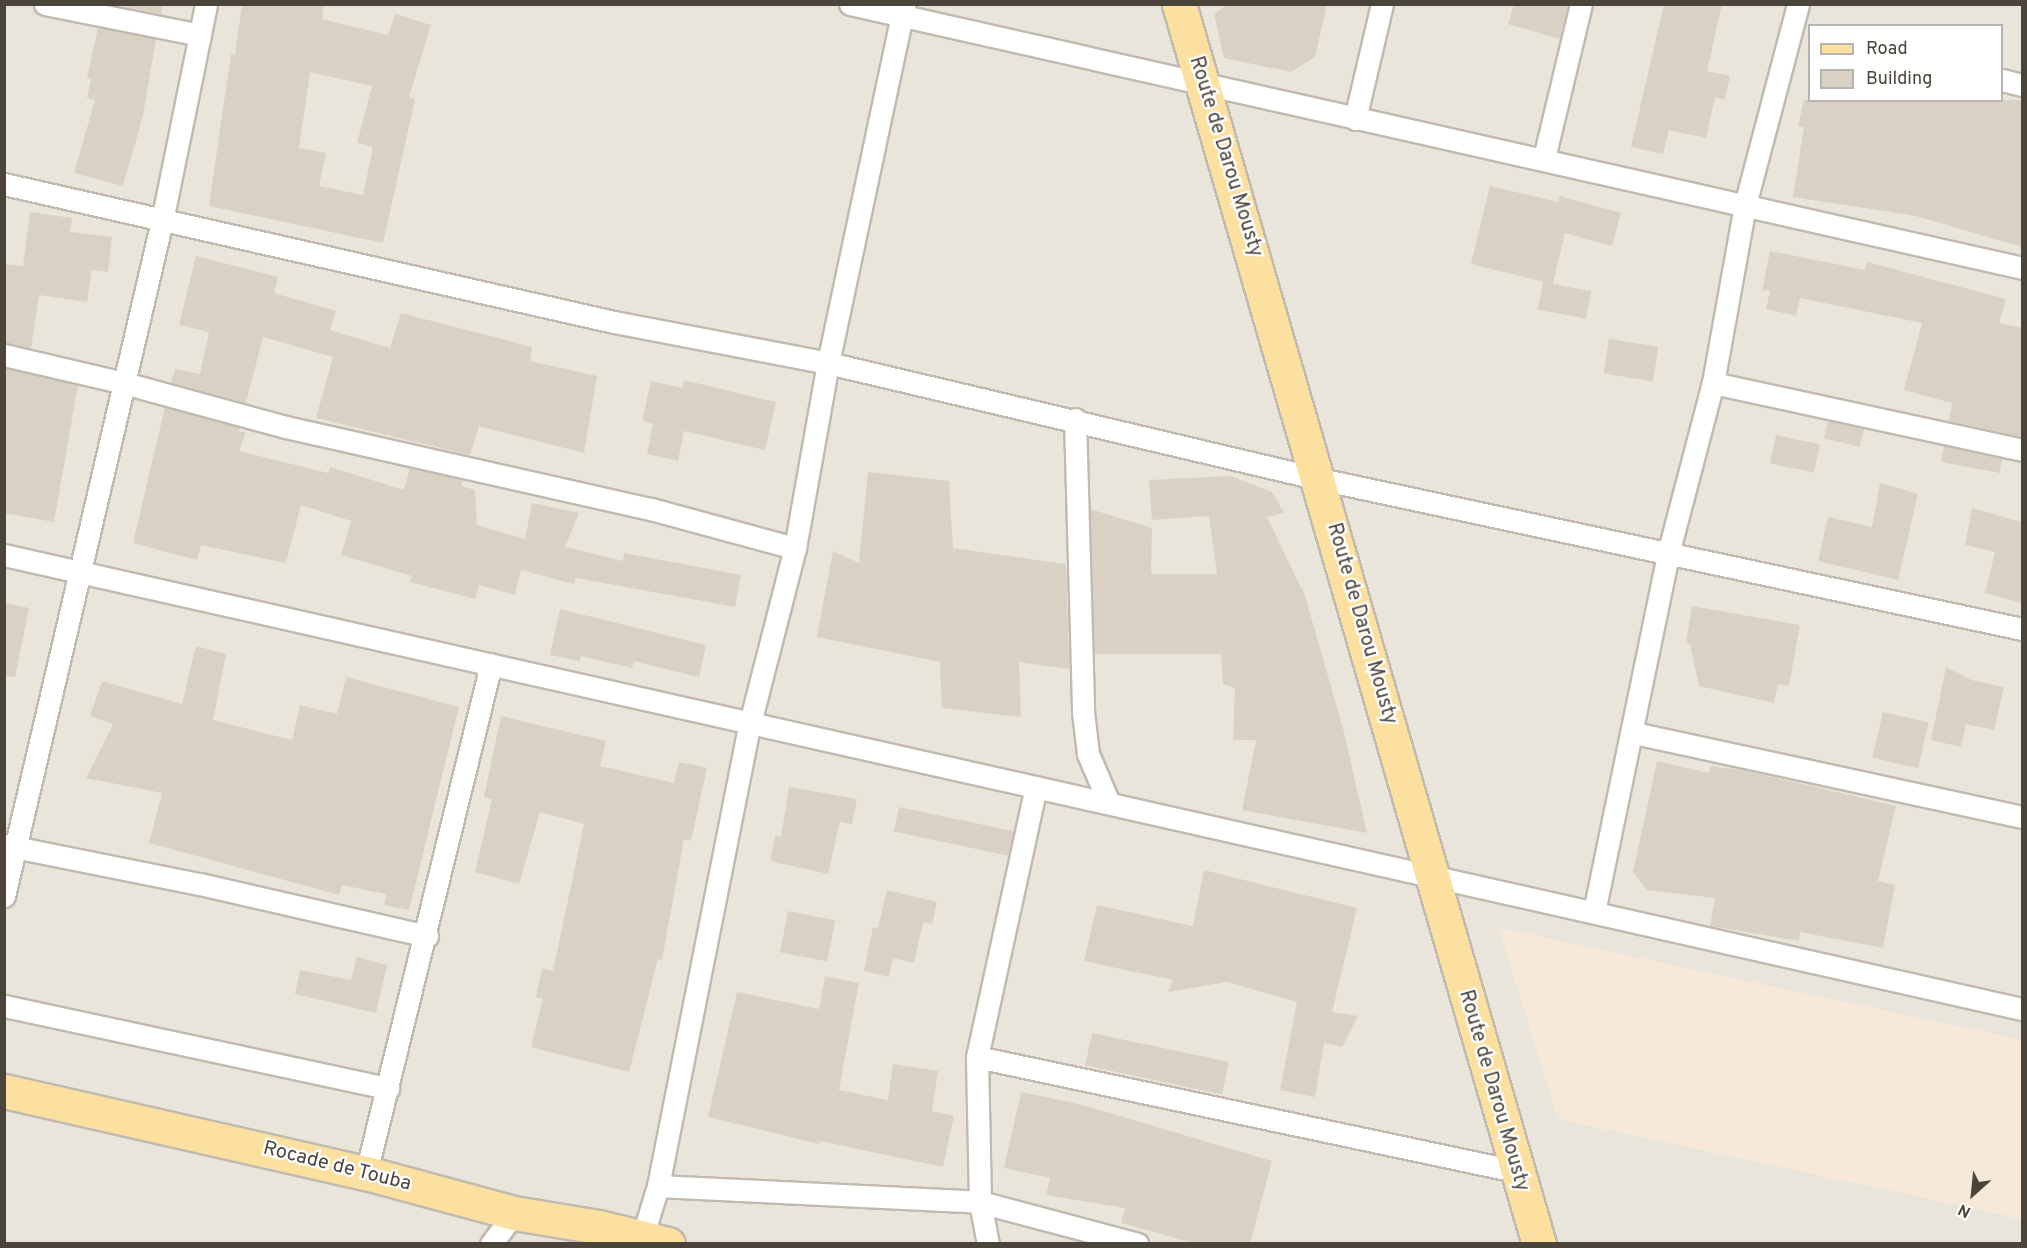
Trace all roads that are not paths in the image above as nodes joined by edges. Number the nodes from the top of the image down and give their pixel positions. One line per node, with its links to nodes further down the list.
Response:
1 (45, 4): 9 (street)
2 (206, 4): 9 (street)
3 (849, 4): 8 (street)
4 (1179, 4): 13 (main road, Route de Darou Mousty)
5 (1382, 4): 14 (street)
6 (1581, 4): 15 (street)
7 (1798, 4): 10 (street)
8 (903, 10): 13 (street); 21 (street)
9 (200, 35): 18 (street)
10 (1800, 36): 17 (street)
11 (2003, 80): 12 (street)
12 (2022, 85)
13 (1203, 86): 14 (street); 26 (main road, Route de Darou Mousty)
14 (1355, 119): 15 (street)
15 (1544, 158): 17 (street)
16 (4, 184): 18 (street)
17 (1745, 205): 19 (street); 23 (street)
18 (162, 221): 21 (street); 22 (street)
19 (2022, 268)
20 (4, 356): 22 (street)
21 (828, 363): 24 (street); 27 (street)
22 (124, 383): 27 (street); 30 (street)
23 (1713, 383): 25 (street); 28 (street)
24 (1075, 419): 26 (street); 36 (street)
25 (2022, 450)
26 (1320, 479): 28 (street); 39 (main road, Route de Darou Mousty)
27 (795, 548): 33 (street)
28 (1668, 554): 31 (street); 34 (street)
29 (4, 555): 30 (street)
30 (80, 572): 32 (street); 38 (street)
31 (2022, 629)
32 (491, 664): 33 (street); 42 (street)
33 (750, 723): 35 (street); 50 (street)
34 (1634, 733): 37 (street); 41 (street)
35 (1036, 787): 36 (street); 45 (street)
36 (1109, 803): 39 (street)
37 (2022, 817)
38 (10, 847): 40 (street); 42 (street)
39 (1429, 876): 41 (street); 48 (main road, Route de Darou Mousty)
40 (4, 896)
41 (1594, 912): 44 (street)
42 (428, 936): 46 (street)
43 (4, 1006): 46 (street)
44 (2022, 1009)
45 (977, 1057): 48 (street); 51 (street)
46 (388, 1088): 49 (street)
47 (4, 1091): 49 (main road, Rocade de Touba)
48 (1515, 1171): 57 (main road, Route de Darou Mousty)
49 (366, 1173): 52 (main road, Rocade de Touba)
50 (658, 1186): 51 (street); 53 (street)
51 (981, 1202): 55 (street); 56 (street)
52 (514, 1213): 53 (main road, Rocade de Touba); 54 (street)
53 (655, 1241)
54 (491, 1244)
55 (988, 1244)
56 (1138, 1244)
57 (1539, 1244)

